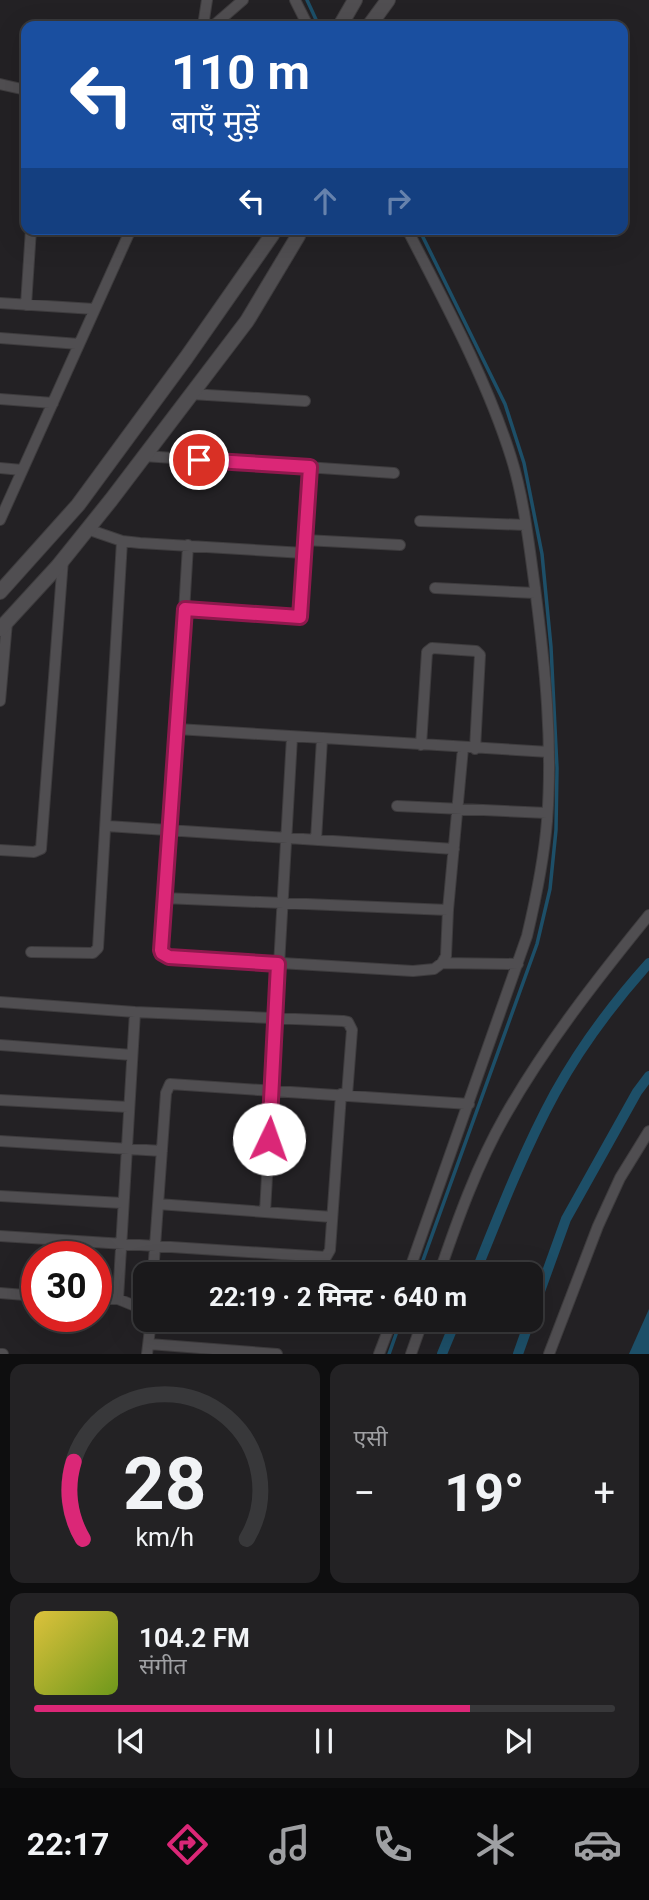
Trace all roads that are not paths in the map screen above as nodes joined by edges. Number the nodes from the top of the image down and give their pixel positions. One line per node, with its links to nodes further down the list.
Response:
1 (207, 0): 6 (street)
2 (243, 0): 7 (street)
3 (295, 0): 8 (street)
4 (355, 0): 9 (street)
5 (388, 0): 10 (street)
6 (204, 21)
7 (219, 21)
8 (305, 21)
9 (343, 21)
10 (373, 21)
11 (0, 84): 12 (street)
12 (21, 89)
13 (31, 235): 19 (street)
14 (128, 235): 20 (street)
15 (272, 235): 43 (street)
16 (298, 235): 23 (street)
17 (410, 235): 34 (street)
18 (0, 303): 19 (street)
19 (26, 305): 20 (street)
20 (94, 309): 22 (street)
21 (0, 338): 22 (street)
22 (79, 344): 26 (street)
23 (191, 394): 25 (street); 27 (street)
24 (0, 399): 26 (street)
25 (305, 401)
26 (52, 403): 30 (street)
27 (144, 456): 28 (street); 35 (street)
28 (310, 467): 31 (street); 36 (street)
29 (0, 468): 30 (street)
30 (22, 470): 32 (street)
31 (394, 473)
32 (0, 520)
33 (419, 521): 34 (street)
34 (525, 524): 44 (street)
35 (87, 529): 37 (street); 41 (street)
36 (305, 540): 39 (street); 40 (street)
37 (122, 541): 38 (street); 58 (street)
38 (188, 545): 40 (street); 45 (street)
39 (400, 545)
40 (304, 553): 45 (street)
41 (63, 559): 46 (street); 63 (street)
42 (435, 588): 44 (street)
43 (0, 592)
44 (536, 593): 54 (street)
45 (185, 609): 48 (street)
46 (3, 626): 47 (street)
47 (0, 701)
48 (177, 729): 49 (street); 59 (street)
49 (292, 737): 50 (street); 60 (street)
50 (322, 739): 51 (street); 61 (street)
51 (421, 745): 52 (street); 53 (street)
52 (463, 748): 53 (street); 56 (street)
53 (475, 749): 54 (street)
54 (549, 752): 57 (street)
55 (397, 806): 56 (street)
56 (456, 809): 57 (street); 62 (street)
57 (547, 813): 71 (street)
58 (107, 826): 59 (street); 68 (street)
59 (171, 830): 60 (street); 64 (street)
60 (287, 838): 61 (street); 65 (street)
61 (316, 840): 62 (street)
62 (454, 849): 66 (street)
63 (0, 850)
64 (164, 898): 65 (street); 70 (street)
65 (282, 902): 66 (street); 70 (street)
66 (448, 910): 69 (street)
67 (649, 915): 96 (street)
68 (31, 952)
69 (442, 963): 70 (street); 71 (street)
70 (278, 964): 74 (street)
71 (518, 964): 80 (street)
72 (0, 1002): 73 (street)
73 (135, 1012): 74 (street); 76 (street)
74 (276, 1019): 77 (street); 78 (street)
75 (0, 1045): 76 (street)
76 (132, 1055): 81 (street)
77 (272, 1091): 78 (street); 85 (street); 89 (street)
78 (344, 1094): 80 (street); 90 (street)
79 (0, 1100): 81 (street)
80 (470, 1104): 95 (street)
81 (128, 1107): 84 (street)
82 (649, 1131): 108 (street)
83 (0, 1141): 84 (street)
84 (125, 1149): 85 (street); 87 (street)
85 (162, 1151): 88 (street)
86 (0, 1196): 87 (street)
87 (122, 1203): 92 (street)
88 (158, 1203): 89 (street); 93 (street)
89 (265, 1212): 90 (street)
90 (332, 1217): 93 (street)
91 (0, 1236): 92 (street)
92 (120, 1243): 93 (street); 100 (street)
93 (155, 1246): 94 (street)
94 (154, 1262)
95 (412, 1262)
96 (444, 1262)
97 (0, 1293): 98 (street)
98 (21, 1295)
99 (112, 1299): 100 (street)
100 (117, 1299): 101 (street)
101 (133, 1305)
102 (387, 1332): 106 (street)
103 (419, 1332): 107 (street)
104 (148, 1349): 105 (street)
105 (277, 1354)
106 (379, 1354)
107 (411, 1354)
108 (549, 1354)

